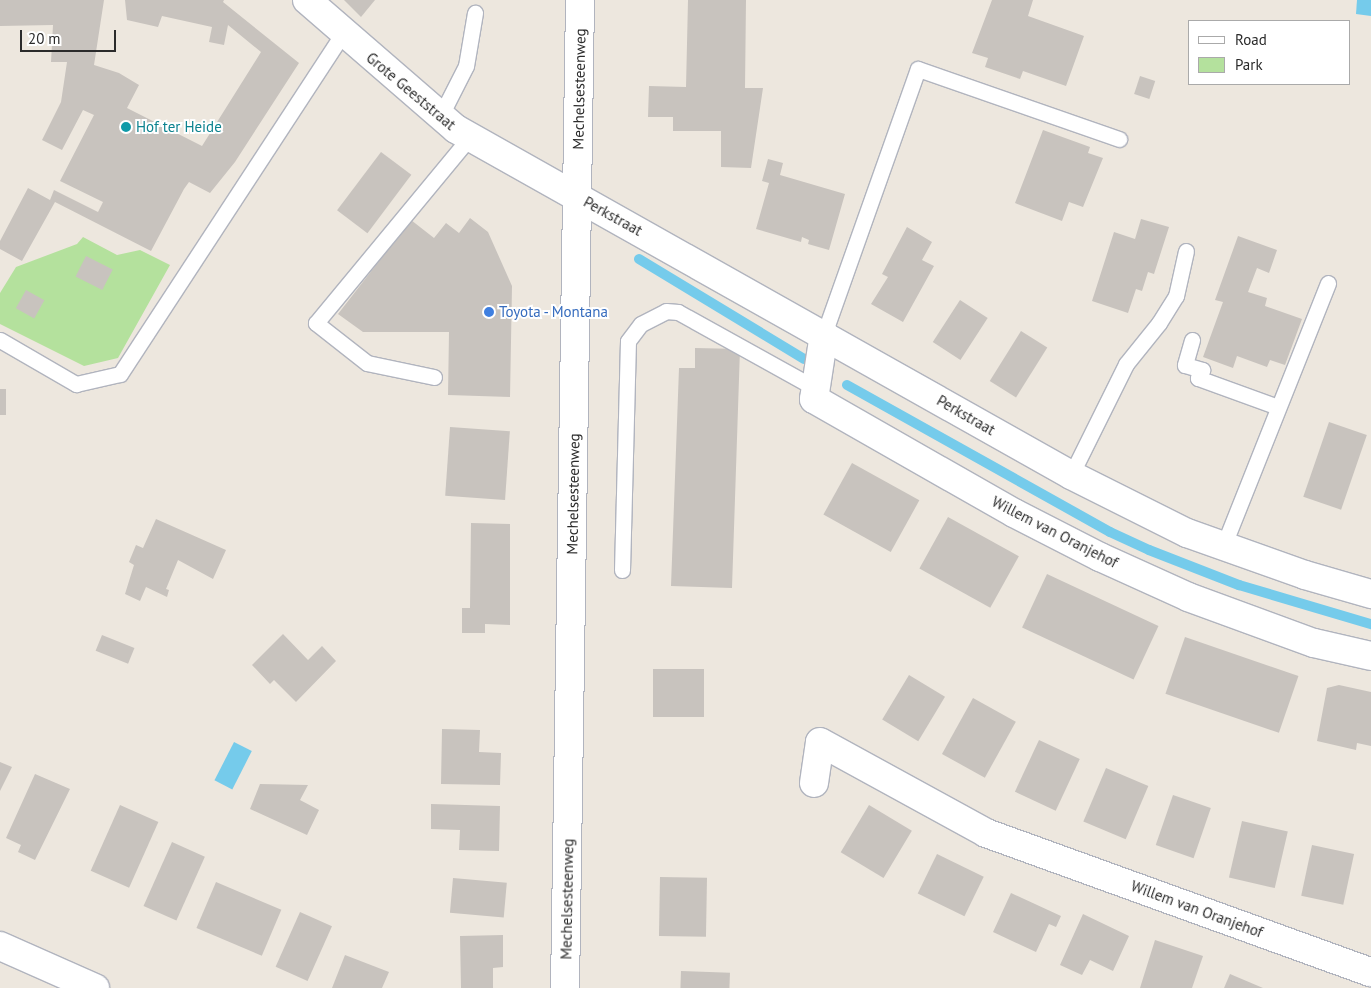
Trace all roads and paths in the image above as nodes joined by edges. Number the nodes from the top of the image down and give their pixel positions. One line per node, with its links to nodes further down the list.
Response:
1 (307, 0): 4 (street, Grote Geeststraat)
2 (580, 0): 8 (street, Mechelsesteenweg)
3 (475, 12): 5 (lane)
4 (343, 33): 5 (street, Grote Geeststraat); 12 (lane)
5 (440, 117): 6 (street, Grote Geeststraat)
6 (470, 137): 8 (street, Grote Geeststraat); 14 (lane)
7 (1119, 139): 11 (lane)
8 (578, 197): 11 (street, Perkstraat); 25 (street, Mechelsesteenweg)
9 (1186, 251): 17 (lane)
10 (1328, 283): 16 (lane)
11 (824, 334): 15 (street); 17 (street, Perkstraat)
12 (0, 340)
13 (1192, 340): 16 (lane)
14 (434, 377)
15 (815, 388): 19 (lane); 21 (street, Willem van Oranjehof)
16 (1278, 407): 18 (lane)
17 (1071, 475): 18 (street, Perkstraat)
18 (1224, 547): 20 (street, Perkstraat)
19 (622, 570)
20 (1371, 594)
21 (1371, 656)
22 (814, 783): 24 (street, Willem van Oranjehof)
23 (0, 946): 26 (street)
24 (1371, 972)
25 (565, 983)
26 (95, 988)

